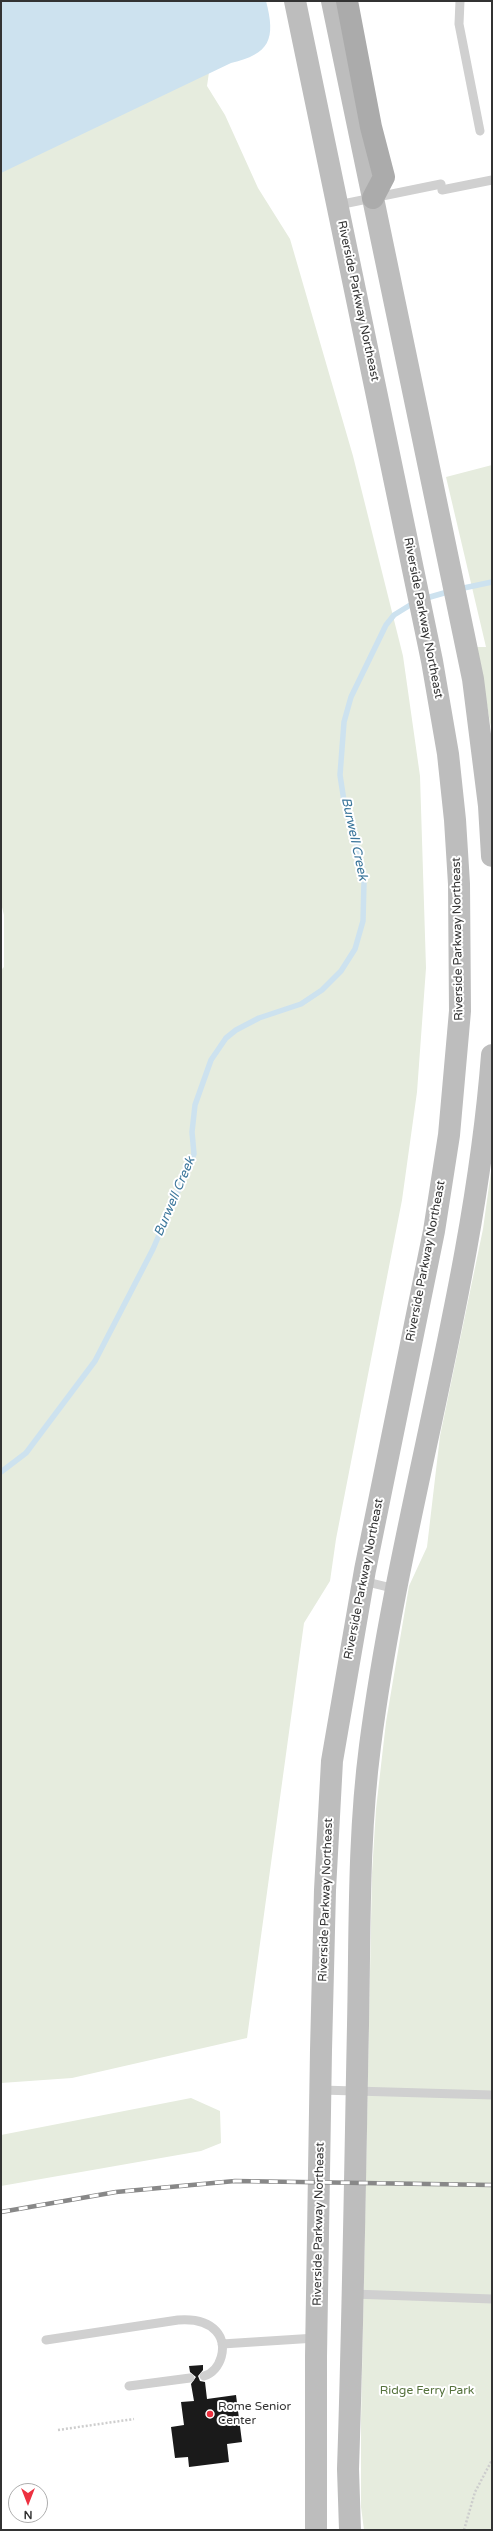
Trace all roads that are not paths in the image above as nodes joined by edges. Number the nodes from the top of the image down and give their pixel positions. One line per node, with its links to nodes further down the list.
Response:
1 (295, 1): 7 (main road, Riverside Parkway Northeast)
2 (460, 1): 4 (lane)
3 (345, 4): 6 (main road)
4 (480, 131)
5 (492, 180): 6 (lane)
6 (373, 198): 7 (lane); 8 (main road)
7 (338, 205): 10 (main road, Riverside Parkway Northeast)
8 (492, 856)
9 (492, 1055): 11 (main road)
10 (363, 1581): 11 (lane); 12 (main road, Riverside Parkway Northeast)
11 (397, 1589): 13 (main road)
12 (320, 2090): 13 (lane); 17 (main road, Riverside Parkway Northeast)
13 (357, 2090): 14 (lane); 15 (main road)
14 (492, 2095)
15 (353, 2294): 16 (lane); 24 (main road)
16 (492, 2299)
17 (316, 2338): 19 (lane); 23 (main road, Riverside Parkway Northeast)
18 (46, 2340): 19 (lane)
19 (222, 2344): 20 (lane)
20 (204, 2376)
21 (190, 2378): 22 (lane)
22 (129, 2386)
23 (316, 2530)
24 (350, 2530)

